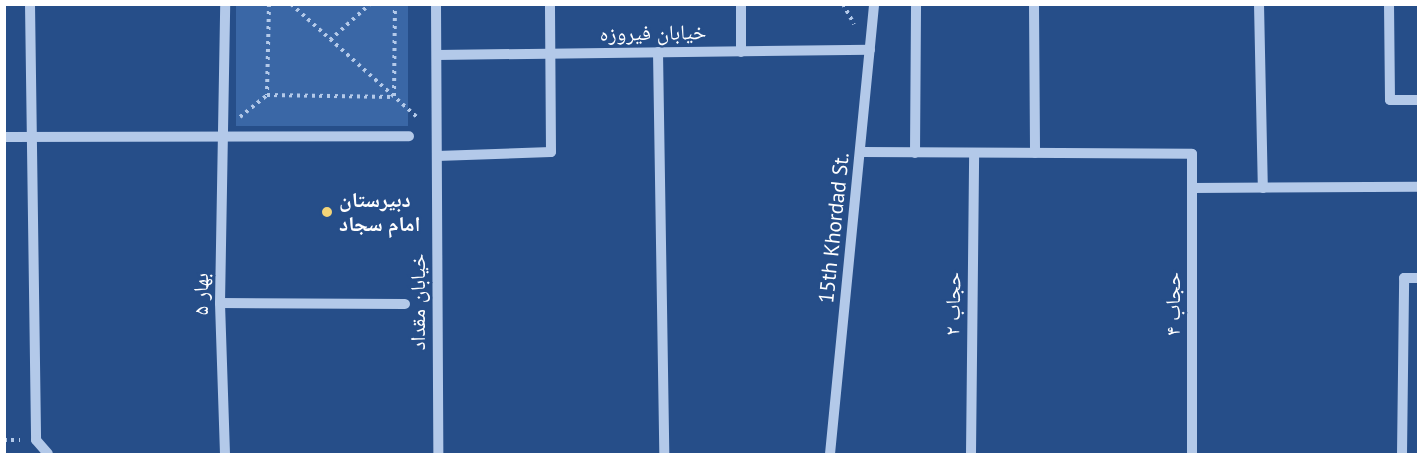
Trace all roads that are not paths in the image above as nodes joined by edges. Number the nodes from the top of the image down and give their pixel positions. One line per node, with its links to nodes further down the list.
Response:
1 (30, 4): 20 (street)
2 (225, 4): 17 (street, بهار ۵)
3 (436, 4): 15 (street, خیابان مقداد)
4 (550, 4): 14 (street)
5 (741, 4): 13 (street)
6 (874, 4): 11 (street, 15th Khordad St.)
7 (916, 4): 22 (street)
8 (1034, 4): 24 (street)
9 (1259, 4): 28 (street)
10 (1389, 4): 16 (street)
11 (870, 50): 13 (street, خیابان فیروزه); 21 (street, 15th Khordad St.)
12 (658, 52): 13 (street, خیابان فیروزه); 14 (street, خیابان فیروزه); 35 (street)
13 (741, 52)
14 (550, 54): 15 (street, خیابان فیروزه); 25 (street)
15 (437, 55): 25 (street, خیابان مقداد)
16 (1419, 100)
17 (221, 134): 18 (street); 20 (street); 30 (street, بهار ۵)
18 (409, 136)
19 (4, 137): 20 (street)
20 (29, 137): 32 (street)
21 (862, 152): 22 (street); 36 (street, 15th Khordad St.)
22 (915, 153): 23 (street)
23 (974, 153): 24 (street); 37 (street, حجاب ۲)
24 (1035, 153): 27 (street, حجاب ۴)
25 (437, 156): 34 (street, خیابان مقداد)
26 (1419, 187): 28 (street)
27 (1192, 188): 28 (street); 38 (street, حجاب ۴)
28 (1263, 188)
29 (1419, 278): 39 (street)
30 (220, 303): 31 (street); 33 (street, بهار ۵)
31 (405, 304)
32 (48, 454)
33 (225, 454)
34 (438, 454)
35 (664, 454)
36 (830, 454)
37 (971, 454)
38 (1192, 454)
39 (1402, 454)

